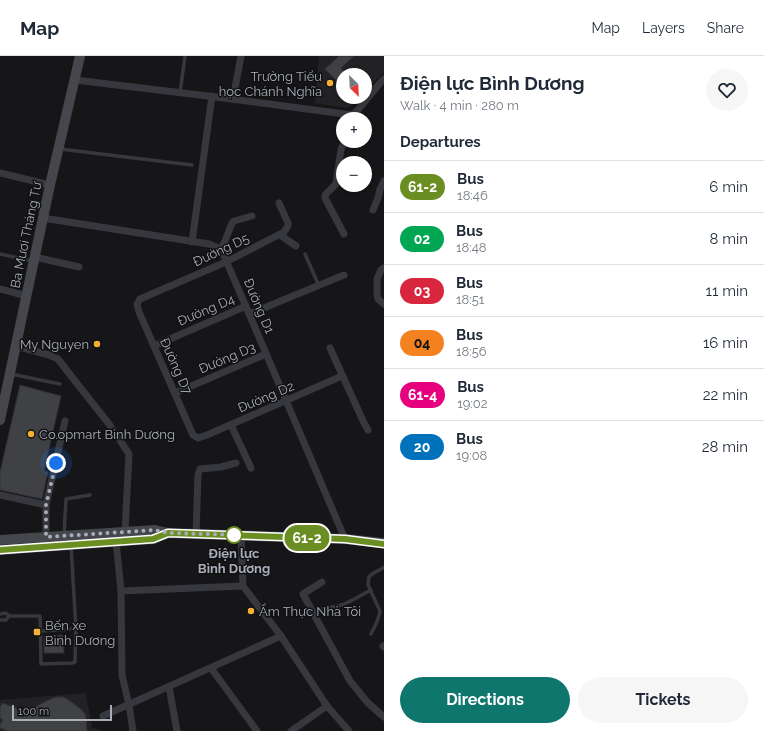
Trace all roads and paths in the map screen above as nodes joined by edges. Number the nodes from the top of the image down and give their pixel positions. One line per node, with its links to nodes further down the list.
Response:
1 (80, 56): 5 (main road, Ba Mươi Tháng Tư)
2 (185, 56): 6 (lane)
3 (241, 56): 8 (street)
4 (384, 79): 9 (street)
5 (74, 80): 6 (street); 11 (main road, Ba Mươi Tháng Tư)
6 (180, 93): 7 (street)
7 (212, 96): 8 (street); 22 (street)
8 (233, 99): 9 (street)
9 (357, 111)
10 (342, 148): 21 (street)
11 (59, 149): 12 (lane); 15 (main road, Ba Mươi Tháng Tư)
12 (192, 165)
13 (0, 173): 15 (street)
14 (384, 180): 17 (street)
15 (50, 185): 19 (main road, Ba Mươi Tháng Tư)
16 (279, 203): 20 (street)
17 (373, 210)
18 (252, 216): 24 (street)
19 (43, 218): 22 (street); 27 (main road, Ba Mươi Tháng Tư)
20 (280, 234): 23 (street); 28 (street, Đường D5)
21 (344, 234)
22 (192, 242): 24 (street)
23 (296, 246)
24 (221, 249): 28 (street, Đường D1)
25 (0, 254): 27 (lane)
26 (305, 254): 32 (lane)
27 (34, 259): 29 (street); 34 (main road, Ba Mươi Tháng Tư)
28 (226, 262): 35 (street, Đường D5); 37 (street, Đường D1)
29 (79, 267)
30 (384, 268): 36 (street)
31 (344, 275): 32 (street)
32 (319, 286): 38 (street)
33 (0, 289): 34 (street)
34 (27, 296): 39 (main road, Ba Mươi Tháng Tư)
35 (138, 301): 40 (street, Đường D7)
36 (384, 304)
37 (246, 306): 38 (street, Đường D1); 40 (street, Đường D4)
38 (249, 314): 42 (street, Đường D1)
39 (16, 346): 43 (main road, Ba Mươi Tháng Tư); 58 (street)
40 (154, 346): 46 (street, Đường D7)
41 (330, 348): 44 (street)
42 (266, 354): 46 (street, Đường D3); 47 (street, Đường D1)
43 (10, 373): 45 (lane); 48 (main road, Ba Mươi Tháng Tư)
44 (342, 376): 47 (street, Đường D2); 51 (street)
45 (60, 384)
46 (175, 393): 52 (street, Đường D7)
47 (286, 402): 50 (street, Đường D2); 64 (street, Đường D1)
48 (0, 420)
49 (65, 421): 57 (street)
50 (231, 424): 52 (street, Đường D2); 54 (street)
51 (368, 430)
52 (198, 438)
53 (236, 463): 60 (street)
54 (251, 468)
55 (0, 495): 57 (street)
56 (90, 495): 62 (lane)
57 (46, 505): 63 (street)
58 (125, 532): 59 (main road); 62 (main road)
59 (168, 533): 60 (main road); 66 (main road)
60 (196, 534): 61 (main road)
61 (242, 535): 64 (main road); 72 (street)
62 (64, 536): 63 (main road)
63 (46, 537): 65 (main road)
64 (345, 539): 67 (main road)
65 (0, 540)
66 (116, 541): 68 (main road); 74 (street)
67 (384, 544)
68 (71, 545): 69 (main road); 79 (lane)
69 (0, 550)
70 (384, 567): 73 (lane)
71 (322, 582): 76 (street)
72 (243, 586): 74 (street); 82 (street)
73 (371, 590): 76 (lane); 81 (lane)
74 (121, 591): 85 (street)
75 (0, 614): 77 (lane)
76 (314, 615): 88 (street)
77 (9, 616): 78 (lane); 80 (lane)
78 (0, 620)
79 (76, 629): 80 (lane); 80 (lane)
80 (40, 631)
81 (371, 634)
82 (281, 636): 83 (street); 86 (street)
83 (211, 668): 84 (street); 91 (street)
84 (169, 687): 85 (street); 90 (street)
85 (129, 705): 87 (street); 89 (street)
86 (327, 706): 92 (street); 93 (street)
87 (103, 716)
88 (384, 717)
89 (133, 731)
90 (178, 731)
91 (257, 731)
92 (291, 731)
93 (349, 731)

